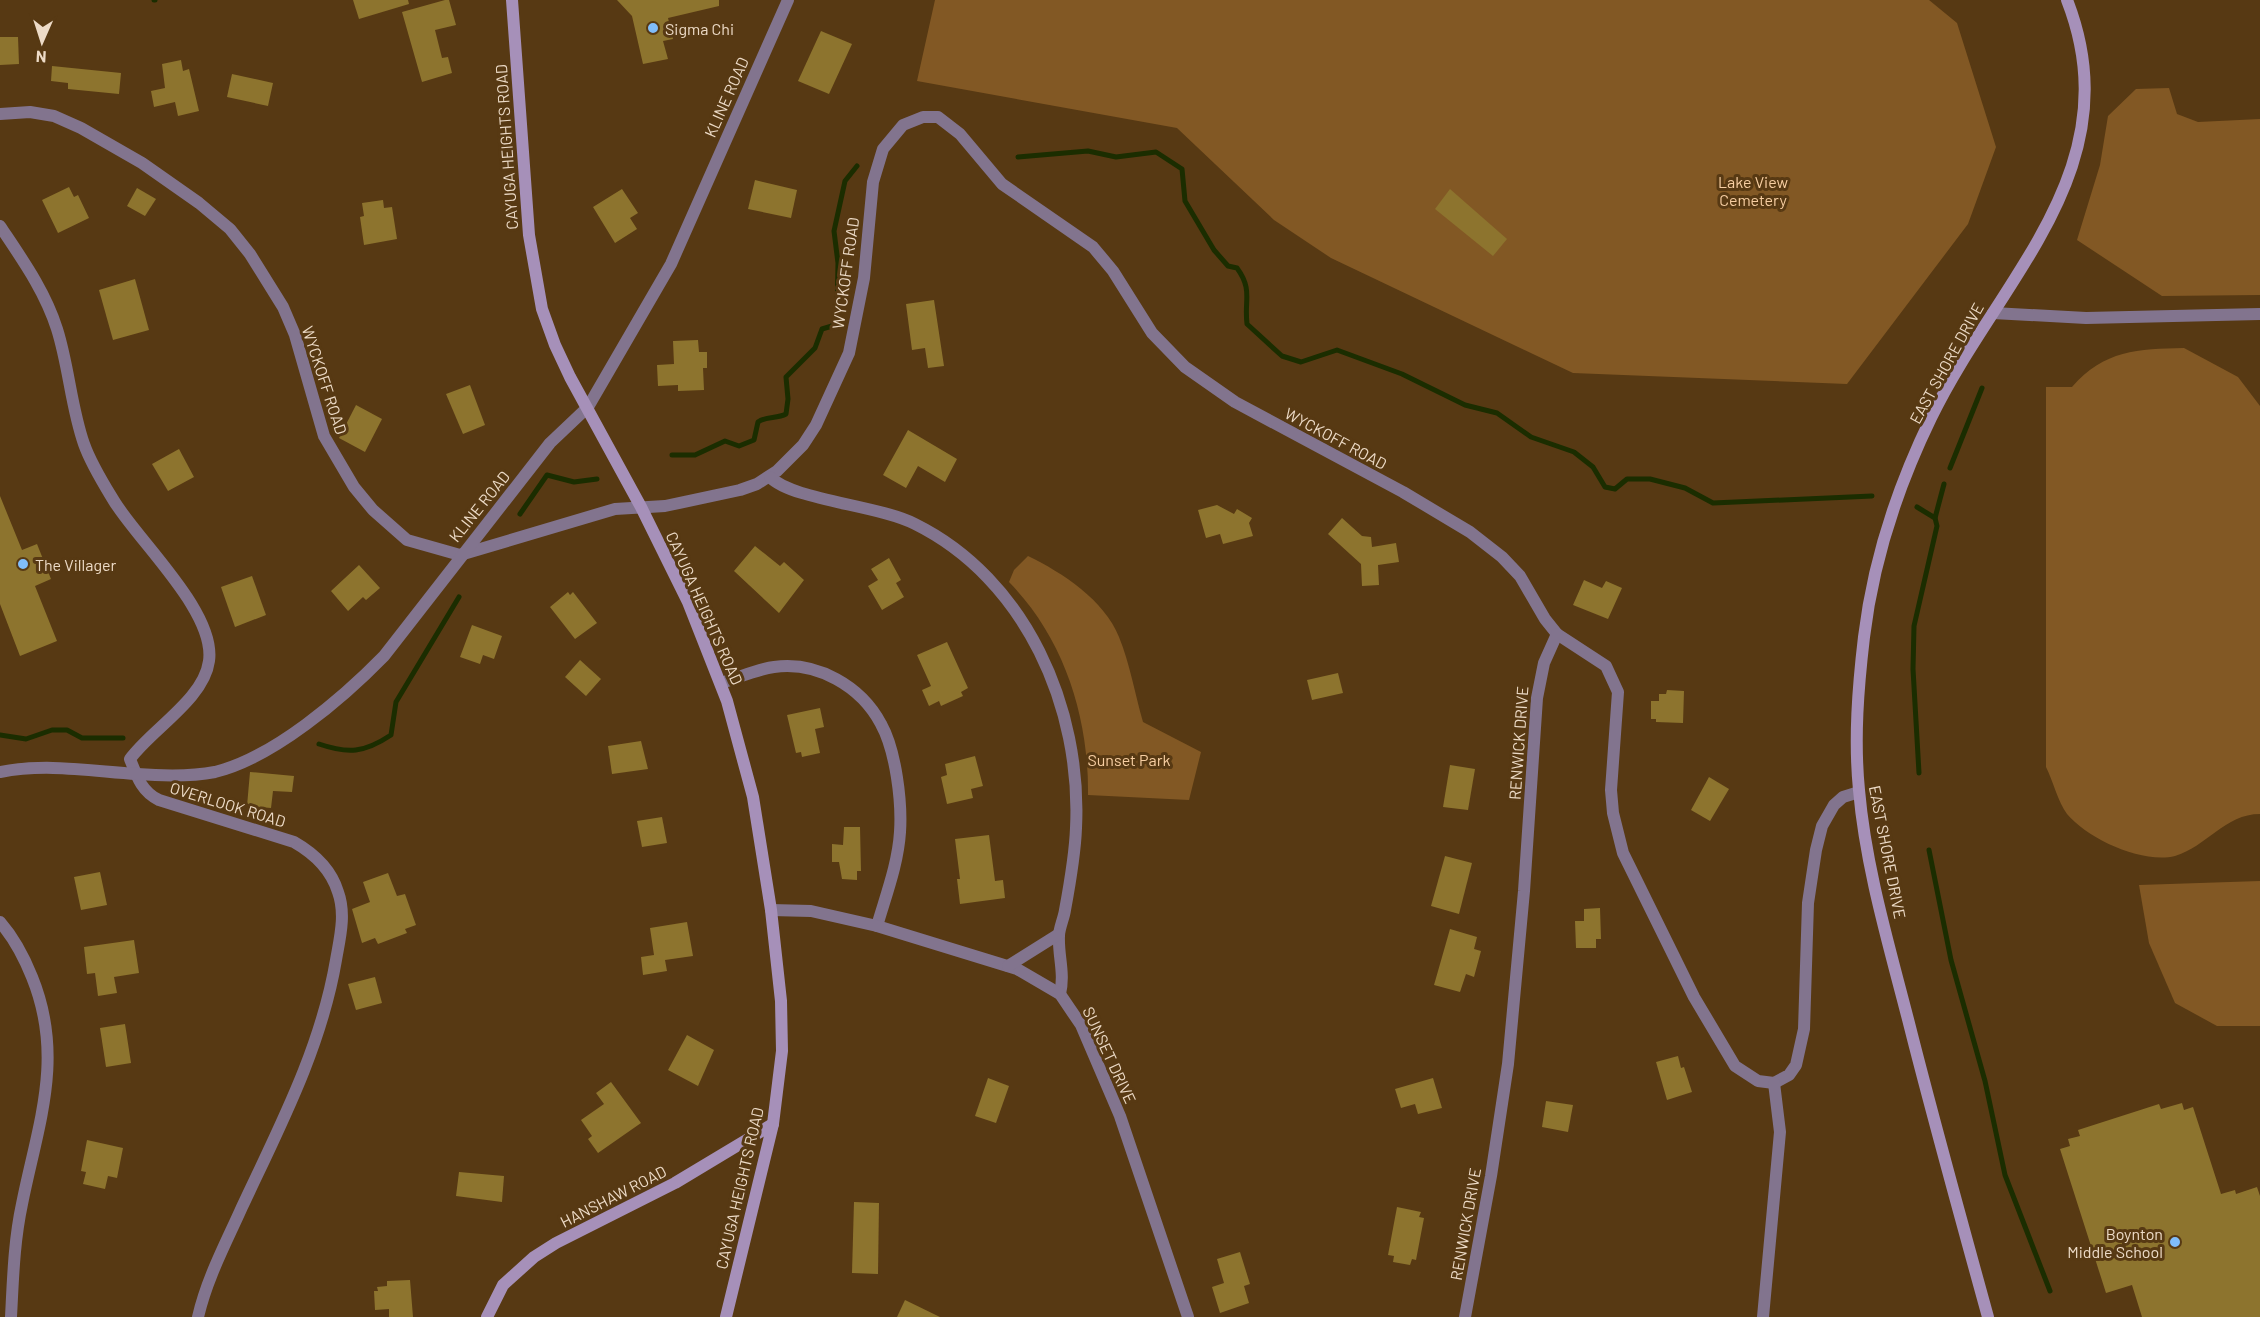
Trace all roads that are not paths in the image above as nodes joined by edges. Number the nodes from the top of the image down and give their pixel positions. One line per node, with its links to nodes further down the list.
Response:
1 (512, 0): 8 (street, CAYUGA HEIGHTS ROAD)
2 (788, 0): 8 (street, KLINE ROAD)
3 (2067, 0): 6 (street, EAST SHORE DRIVE)
4 (0, 114): 11 (street, WYCKOFF ROAD)
5 (0, 226): 15 (street)
6 (1993, 313): 7 (street); 16 (street, EAST SHORE DRIVE)
7 (2260, 314)
8 (588, 407): 10 (street, CAYUGA HEIGHTS ROAD); 11 (street, KLINE ROAD)
9 (770, 477): 10 (street, WYCKOFF ROAD); 12 (street, WYCKOFF ROAD); 20 (street)
10 (641, 507): 11 (street, WYCKOFF ROAD); 13 (street, CAYUGA HEIGHTS ROAD)
11 (460, 555): 15 (street, KLINE ROAD)
12 (1557, 634): 23 (street); 30 (street, RENWICK DRIVE)
13 (722, 683): 17 (street, CAYUGA HEIGHTS ROAD); 19 (street)
14 (0, 772): 15 (street, KLINE ROAD)
15 (136, 774): 26 (street, OVERLOOK ROAD)
16 (1859, 792): 23 (street); 32 (street, EAST SHORE DRIVE)
17 (771, 909): 19 (street, SUNSET DRIVE); 24 (street, CAYUGA HEIGHTS ROAD)
18 (0, 922): 25 (street)
19 (877, 926): 21 (street, SUNSET DRIVE)
20 (1059, 934): 21 (street); 22 (street)
21 (1008, 966): 22 (street, SUNSET DRIVE)
22 (1060, 994): 29 (street, SUNSET DRIVE)
23 (1774, 1083): 31 (street)
24 (773, 1124): 27 (street, HANSHAW ROAD); 28 (street, CAYUGA HEIGHTS ROAD)
25 (11, 1317)
26 (198, 1317)
27 (487, 1317)
28 (726, 1317)
29 (1188, 1317)
30 (1465, 1317)
31 (1763, 1317)
32 (1988, 1317)

